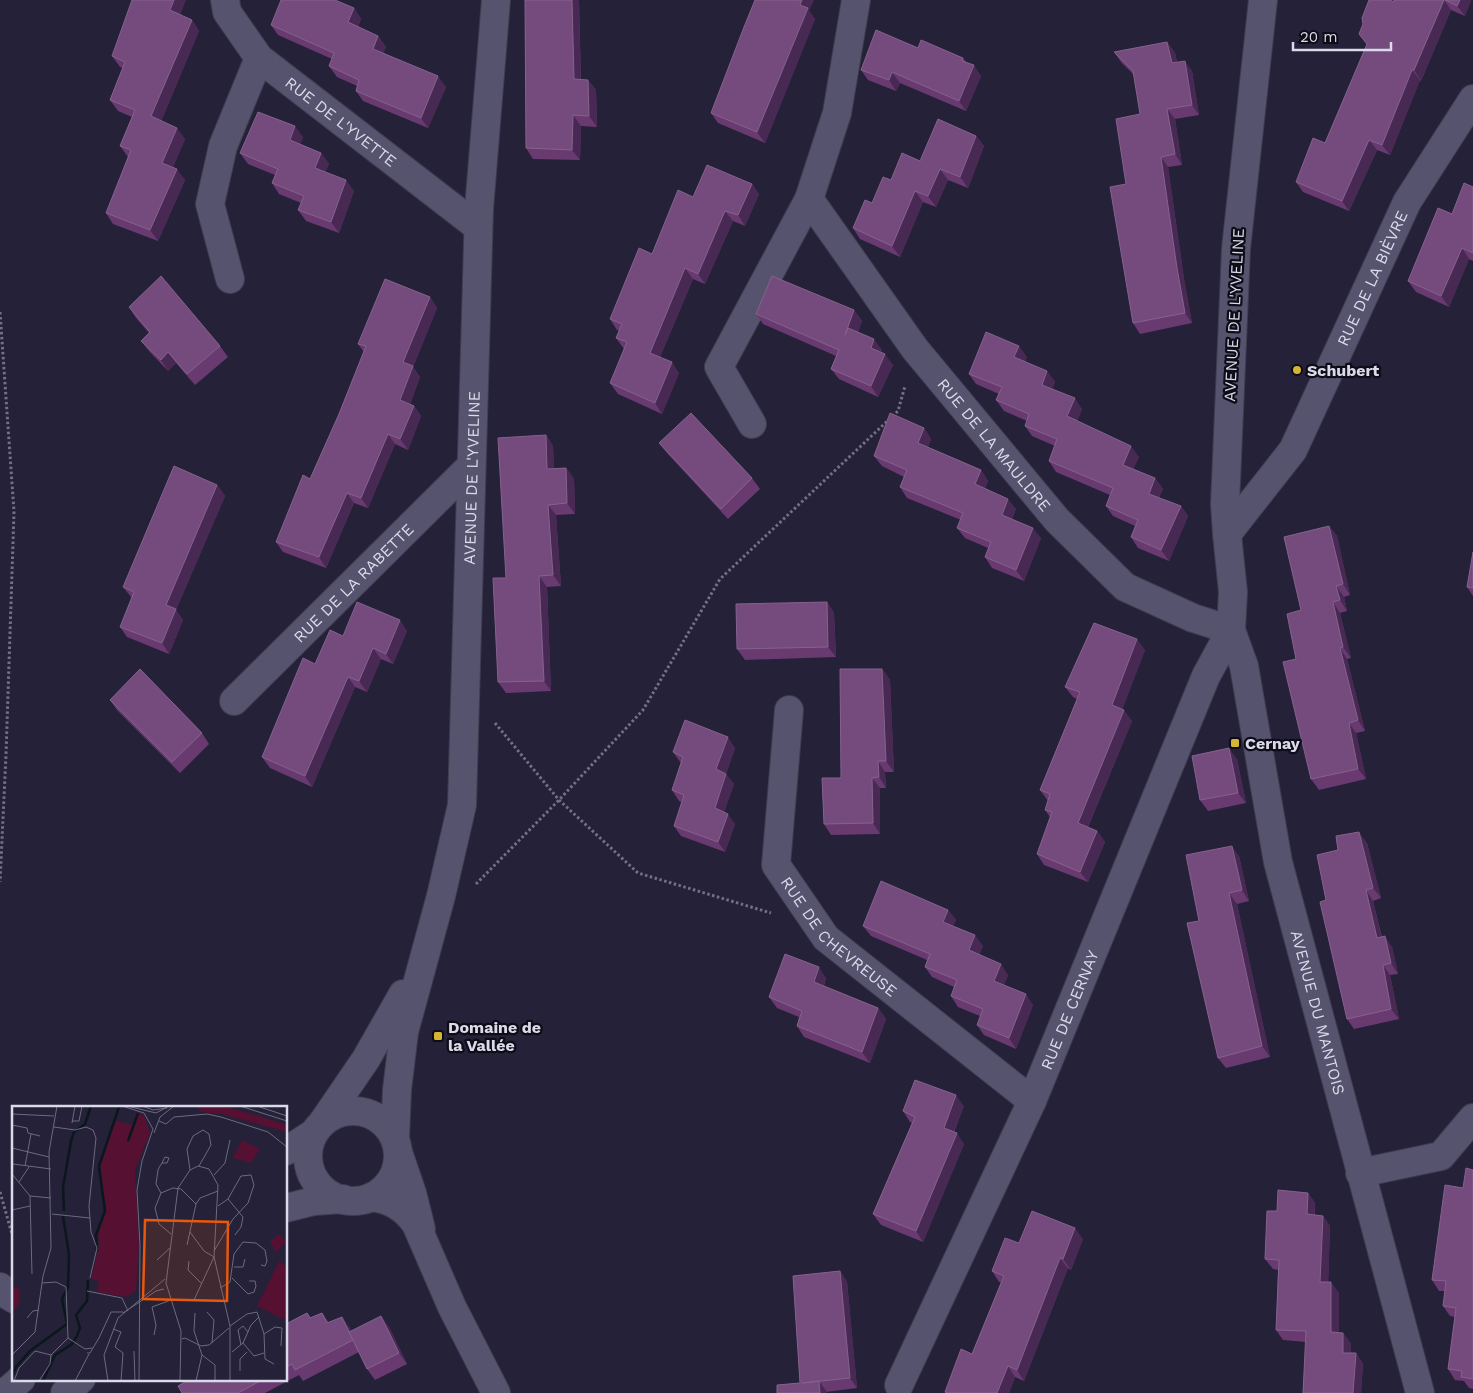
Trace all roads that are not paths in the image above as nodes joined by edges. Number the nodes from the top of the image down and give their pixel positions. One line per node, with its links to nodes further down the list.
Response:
1 (225, 0): 5 (street, RUE DE L'YVETTE)
2 (496, 0): 8 (street, AVENUE DE L'YVELINE)
3 (856, 0): 7 (street)
4 (1263, 0): 12 (street, AVENUE DE L'YVELINE)
5 (258, 58): 8 (street, RUE DE L'YVETTE); 9 (street)
6 (1473, 99): 12 (street, RUE DE LA BIÈVRE)
7 (809, 199): 10 (street); 13 (street, RUE DE LA MAULDRE)
8 (478, 227): 11 (street, AVENUE DE L'YVELINE)
9 (230, 279)
10 (752, 424)
11 (471, 466): 14 (street, RUE DE LA RABETTE); 16 (street, AVENUE DE L'YVELINE)
12 (1227, 534): 13 (street, AVENUE DE L'YVELINE)
13 (1231, 630): 17 (street, RUE DE CERNAY); 22 (street, AVENUE DU MANTOIS)
14 (234, 701)
15 (790, 710): 17 (street, RUE DE CHEVREUSE)
16 (426, 953): 19 (street, AVENUE DE L'YVELINE); 20 (street, AVENUE DE L'YVELINE)
17 (1032, 1101): 31 (street, RUE DE CERNAY)
18 (1473, 1118): 22 (street)
19 (319, 1128): 20 (street); 21 (street, AVENUE DE L'YVELINE); 24 (street)
20 (396, 1145): 23 (street); 26 (street)
21 (288, 1150)
22 (1360, 1173): 35 (street, AVENUE DU MANTOIS)
23 (371, 1197): 24 (street); 26 (street)
24 (343, 1199): 25 (street)
25 (288, 1208)
26 (423, 1240): 32 (street)
27 (0, 1287): 28 (street)
28 (12, 1298)
29 (20, 1380): 33 (street)
30 (80, 1380): 34 (street)
31 (899, 1386)
32 (491, 1392)
33 (5, 1393)
34 (65, 1393)
35 (1420, 1393)

